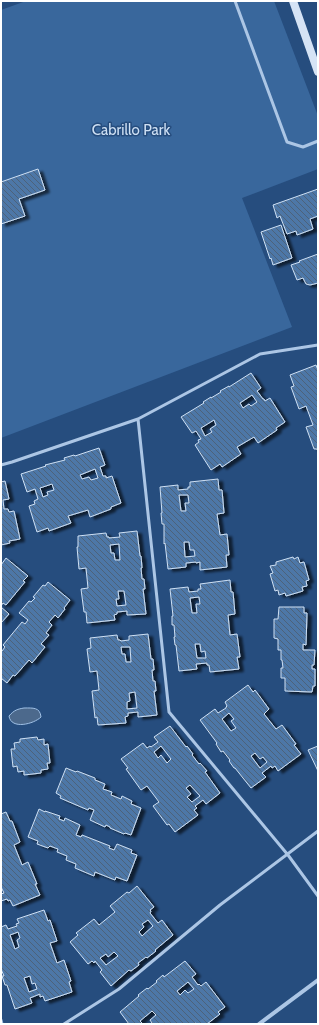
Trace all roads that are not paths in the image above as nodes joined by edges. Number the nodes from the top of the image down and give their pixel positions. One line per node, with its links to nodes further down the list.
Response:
1 (235, 1): 4 (lane)
2 (293, 1): 3 (street)
3 (318, 72)
4 (318, 141)
5 (318, 345): 6 (lane)
6 (138, 419): 7 (lane); 9 (lane)
7 (1, 465)
8 (318, 831): 9 (lane)
9 (288, 855): 10 (lane); 14 (lane)
10 (318, 896)
11 (318, 980): 15 (street)
12 (1, 1020): 13 (lane)
13 (2, 1024)
14 (64, 1024)
15 (259, 1024)

